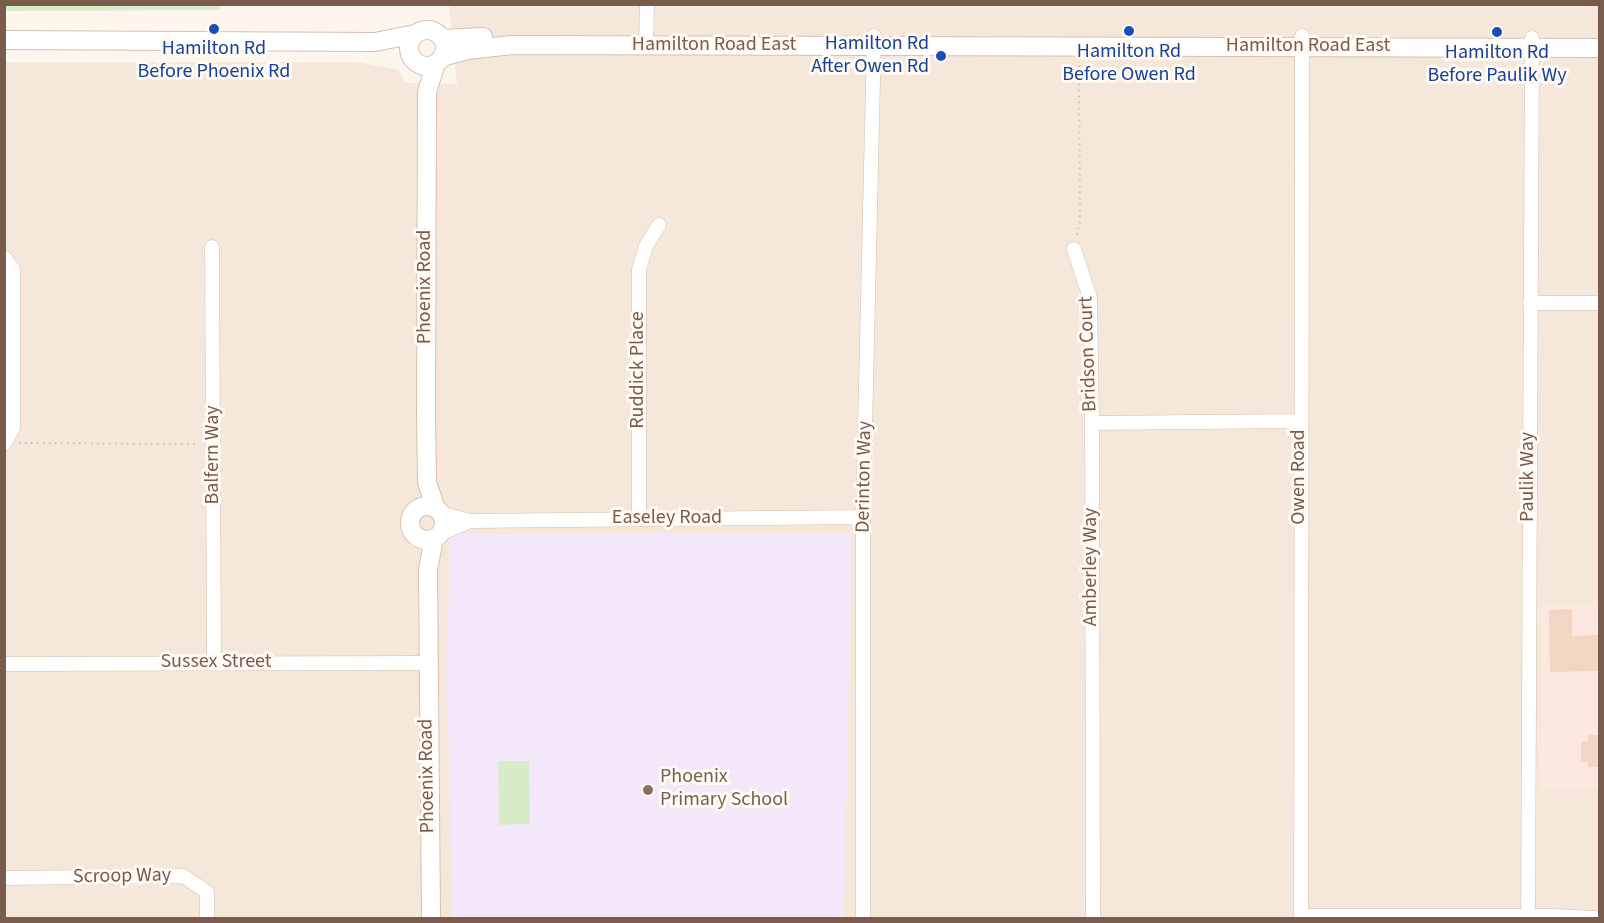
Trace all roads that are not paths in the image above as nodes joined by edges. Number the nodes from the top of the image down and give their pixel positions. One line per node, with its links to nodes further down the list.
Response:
1 (647, 4): 5 (street)
2 (415, 34): 7 (main road); 11 (main road, Phoenix Road); 11 (main road)
3 (1599, 37): 9 (main road, Hamilton Road East)
4 (4, 40): 7 (main road)
5 (646, 41): 6 (main road, Hamilton Road East); 11 (main road, Hamilton Road East)
6 (874, 41): 8 (main road, Hamilton Road East); 24 (street, Derinton Way)
7 (375, 42): 11 (main road)
8 (1302, 42): 9 (main road, Hamilton Road East); 18 (street, Owen Road)
9 (1532, 44): 10 (main road, Hamilton Road East); 16 (street, Paulik Way)
10 (1599, 48)
11 (431, 56): 21 (main road, Phoenix Road)
12 (659, 225): 25 (street, Ruddick Place)
13 (212, 247): 28 (street, Balfern Way)
14 (1074, 249): 19 (street, Bridson Court)
15 (4, 257): 20 (street)
16 (1530, 303): 17 (street); 33 (street, Paulik Way)
17 (1599, 303)
18 (1300, 422): 19 (street); 34 (street, Owen Road)
19 (1092, 423): 37 (street, Amberley Way)
20 (6, 444)
21 (427, 482): 22 (main road, Phoenix Road); 23 (main road, Phoenix Road)
22 (416, 511): 23 (main road); 27 (main road)
23 (438, 511): 26 (street, Easeley Road); 27 (main road)
24 (863, 518): 25 (street, Easeley Road); 36 (street, Derinton Way)
25 (639, 519): 26 (street, Easeley Road)
26 (470, 521): 27 (street, Easeley Road)
27 (431, 536): 29 (main road, Phoenix Road)
28 (214, 663): 29 (street, Sussex Street); 30 (street, Sussex Street)
29 (427, 663): 32 (main road, Phoenix Road)
30 (4, 664)
31 (4, 878): 35 (street, Scroop Way)
32 (429, 916)
33 (1528, 916): 34 (street); 38 (street)
34 (1301, 917)
35 (207, 918)
36 (863, 918)
37 (1093, 918)
38 (1595, 918)

